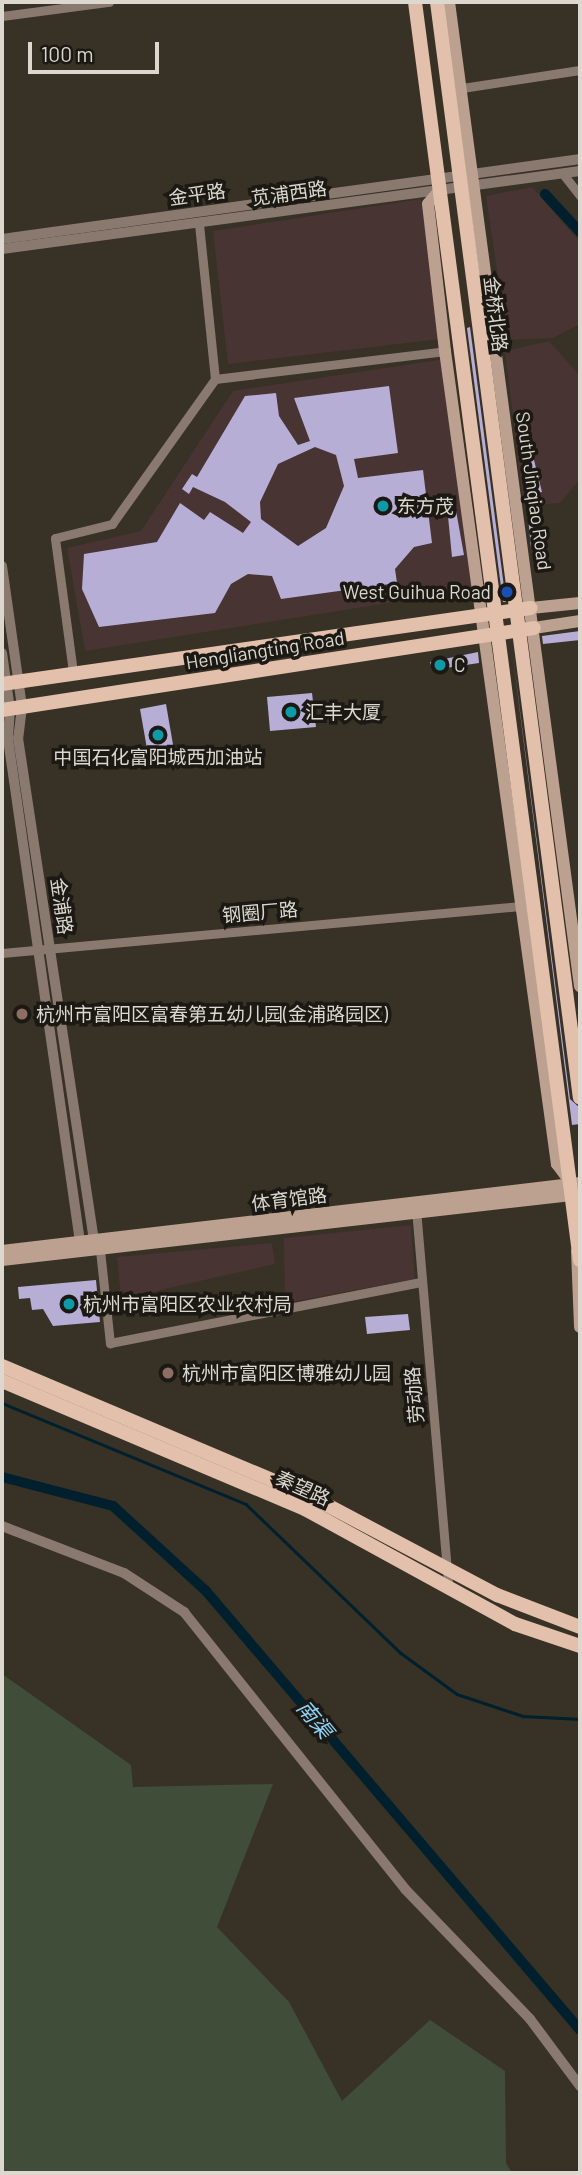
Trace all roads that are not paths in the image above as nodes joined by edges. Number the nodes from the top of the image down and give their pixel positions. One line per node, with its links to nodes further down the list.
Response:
1 (109, 2): 5 (street)
2 (415, 2): 12 (main road, 金桥北路)
3 (437, 2): 11 (main road, 金桥北路)
4 (449, 2): 7 (main road, South Jinqiao Road)
5 (2, 16)
6 (580, 69): 7 (street)
7 (462, 88): 11 (main road, South Jinqiao Road)
8 (580, 159): 11 (street, 苋浦西路)
9 (580, 171): 10 (street, 苋浦西路)
10 (563, 174): 11 (street, 苋浦西路); 13 (street)
11 (470, 180): 12 (street, 苋浦西路); 17 (main road, South Jinqiao Road); 18 (main road, 金桥北路)
12 (439, 184): 14 (street, 苋浦西路); 15 (street, 金平路); 19 (main road, 金桥北路); 25 (main road, 金桥北路)
13 (580, 196)
14 (199, 223): 16 (street, 苋浦西路); 20 (street)
15 (2, 239)
16 (2, 249)
17 (486, 287): 18 (main road); 24 (main road, South Jinqiao Road)
18 (476, 313): 23 (main road, 金桥北路)
19 (445, 351): 20 (street); 25 (main road, 金桥北路)
20 (215, 379): 31 (street)
21 (2, 566): 32 (street, 金浦路)
22 (580, 603): 24 (main road)
23 (515, 608): 24 (main road, Hengliangting Road); 25 (main road, Hengliangting Road); 28 (main road, 金桥北路)
24 (531, 608): 27 (main road, South Jinqiao Road)
25 (488, 611): 29 (main road, 金桥北路); 31 (main road, Hengliangting Road)
26 (580, 621): 27 (main road)
27 (534, 628): 28 (main road, Hengliangting Road); 35 (main road, South Jinqiao Road)
28 (517, 631): 29 (main road, Hengliangting Road); 36 (main road)
29 (491, 635): 33 (main road, Hengliangting Road); 34 (main road); 41 (main road)
30 (2, 653): 32 (street, 金浦路)
31 (73, 672): 32 (main road, Hengliangting Road)
32 (9, 683): 33 (street, 金浦路)
33 (11, 708): 37 (street, 金浦路)
34 (521, 906): 37 (street, 钢圈厂路); 39 (main road)
35 (572, 923): 36 (main road); 40 (main road, South Jinqiao Road)
36 (561, 948): 42 (main road)
37 (45, 949): 38 (street, 钢圈厂路); 46 (street, 金浦路); 47 (street, 金浦路)
38 (2, 953)
39 (531, 978): 41 (main road); 43 (main road)
40 (580, 986)
41 (547, 1001): 43 (main road)
42 (580, 1098)
43 (576, 1189): 44 (main road, 体育馆路); 45 (main road)
44 (416, 1208): 47 (main road, 体育馆路); 51 (street, 劳动路)
45 (577, 1240): 50 (main road); 52 (main road)
46 (80, 1247): 47 (main road, 体育馆路); 48 (main road, 体育馆路); 49 (main road, 体育馆路)
47 (97, 1247): 51 (street)
48 (2, 1251)
49 (2, 1260)
50 (580, 1260)
51 (422, 1282): 56 (street, 劳动路)
52 (580, 1327)
53 (2, 1366): 56 (main road, 秦望路)
54 (2, 1381): 57 (main road, 秦望路)
55 (2, 1526): 60 (street)
56 (446, 1568): 57 (street, 劳动路); 58 (main road, 秦望路)
57 (447, 1584): 59 (main road, 秦望路)
58 (580, 1627)
59 (580, 1646)
60 (580, 2086)

